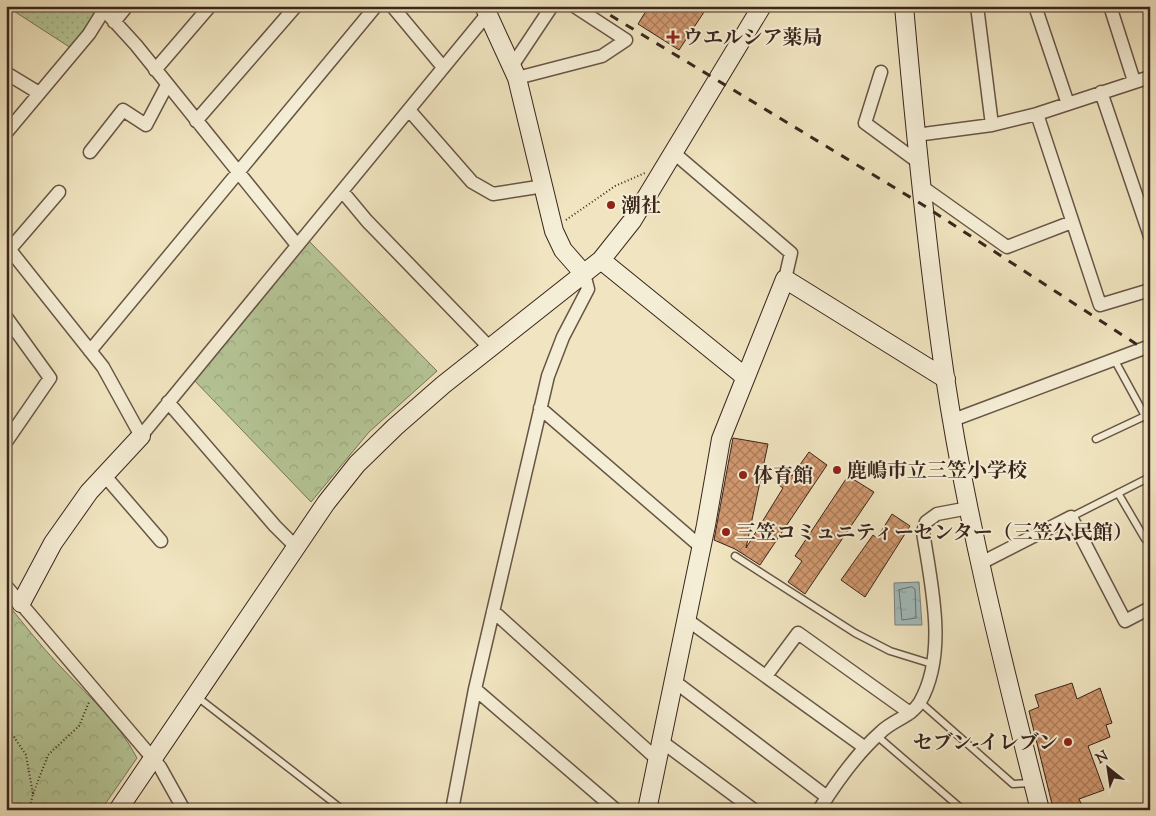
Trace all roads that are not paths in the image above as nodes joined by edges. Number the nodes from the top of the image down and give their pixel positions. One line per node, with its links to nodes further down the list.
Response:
1 (127, 6): 15 (street)
2 (210, 6): 17 (street)
3 (296, 6): 29 (street)
4 (376, 6): 36 (street)
5 (392, 6): 16 (street)
6 (552, 6): 19 (street)
7 (574, 6): 19 (street)
8 (762, 6): 34 (street)
9 (904, 6): 32 (street)
10 (977, 6): 30 (street)
11 (1035, 6): 26 (street)
12 (1110, 6): 22 (street)
13 (102, 8): 15 (street); 25 (street)
14 (487, 9): 16 (street); 19 (street)
15 (114, 22): 17 (street)
16 (442, 66): 27 (street)
17 (155, 70): 23 (street)
18 (6, 72): 25 (street)
19 (515, 72): 37 (street)
20 (881, 72): 35 (street)
21 (1150, 77): 22 (street)
22 (1134, 82): 24 (street)
23 (167, 85): 29 (street); 33 (street)
24 (1101, 92): 26 (street); 42 (street)
25 (39, 93): 31 (street)
26 (1068, 104): 28 (street)
27 (409, 110): 37 (street); 39 (street)
28 (1037, 114): 30 (street); 41 (street)
29 (196, 121): 36 (street)
30 (992, 125): 32 (street)
31 (6, 133)
32 (916, 135): 35 (street)
33 (90, 152)
34 (674, 153): 45 (street); 47 (street)
35 (918, 162): 38 (street)
36 (237, 172): 43 (street); 52 (street)
37 (544, 186): 46 (street)
38 (921, 186): 41 (street); 55 (street)
39 (342, 191): 43 (street); 51 (street)
40 (59, 192): 44 (street)
41 (1072, 222): 48 (street)
42 (1150, 236)
43 (297, 244): 56 (street)
44 (8, 247): 52 (street)
45 (601, 260): 46 (street); 54 (street)
46 (584, 274): 51 (street); 57 (street)
47 (785, 279): 54 (street); 55 (street)
48 (1150, 290)
49 (6, 317): 63 (street)
50 (1150, 346): 53 (street)
51 (491, 349): 72 (street)
52 (90, 351): 61 (street)
53 (1114, 360): 58 (lane); 59 (street)
54 (744, 376): 71 (street)
55 (946, 379): 59 (street)
56 (168, 402): 61 (street); 72 (street)
57 (540, 408): 71 (street); 78 (street)
58 (1145, 416): 60 (lane); 62 (lane)
59 (953, 420): 67 (street)
60 (1150, 426)
61 (141, 436): 64 (street)
62 (1096, 439)
63 (6, 442)
64 (105, 476): 70 (street); 76 (street)
65 (1150, 477): 66 (lane)
66 (1118, 493): 68 (lane); 69 (lane)
67 (969, 508): 74 (street); 80 (street)
68 (1071, 517): 74 (street); 77 (street)
69 (1145, 539)
70 (161, 542)
71 (701, 546): 79 (street)
72 (296, 547): 84 (street)
73 (735, 556): 80 (lane)
74 (981, 563): 92 (street)
75 (6, 586): 76 (street)
76 (21, 603): 90 (street)
77 (1150, 608)
78 (493, 612): 83 (street); 91 (street)
79 (686, 619): 81 (street); 82 (street)
80 (932, 664): 85 (street)
81 (766, 676): 86 (street); 89 (street)
82 (674, 681): 88 (street); 93 (street)
83 (475, 689): 98 (street); 99 (street)
84 (195, 696): 90 (street); 97 (lane)
85 (920, 702): 86 (street); 92 (lane)
86 (910, 713): 87 (street)
87 (877, 735): 89 (street); 103 (lane)
88 (662, 741): 91 (street); 94 (street)
89 (864, 747): 93 (street)
90 (152, 758): 95 (street); 96 (street)
91 (658, 760): 100 (street)
92 (1033, 783): 104 (street)
93 (828, 797): 102 (street)
94 (739, 805): 101 (street)
95 (118, 810)
96 (184, 810)
97 (344, 810)
98 (452, 810)
99 (616, 810)
100 (647, 810)
101 (754, 810)
102 (819, 810)
103 (963, 810)
104 (1040, 810)

